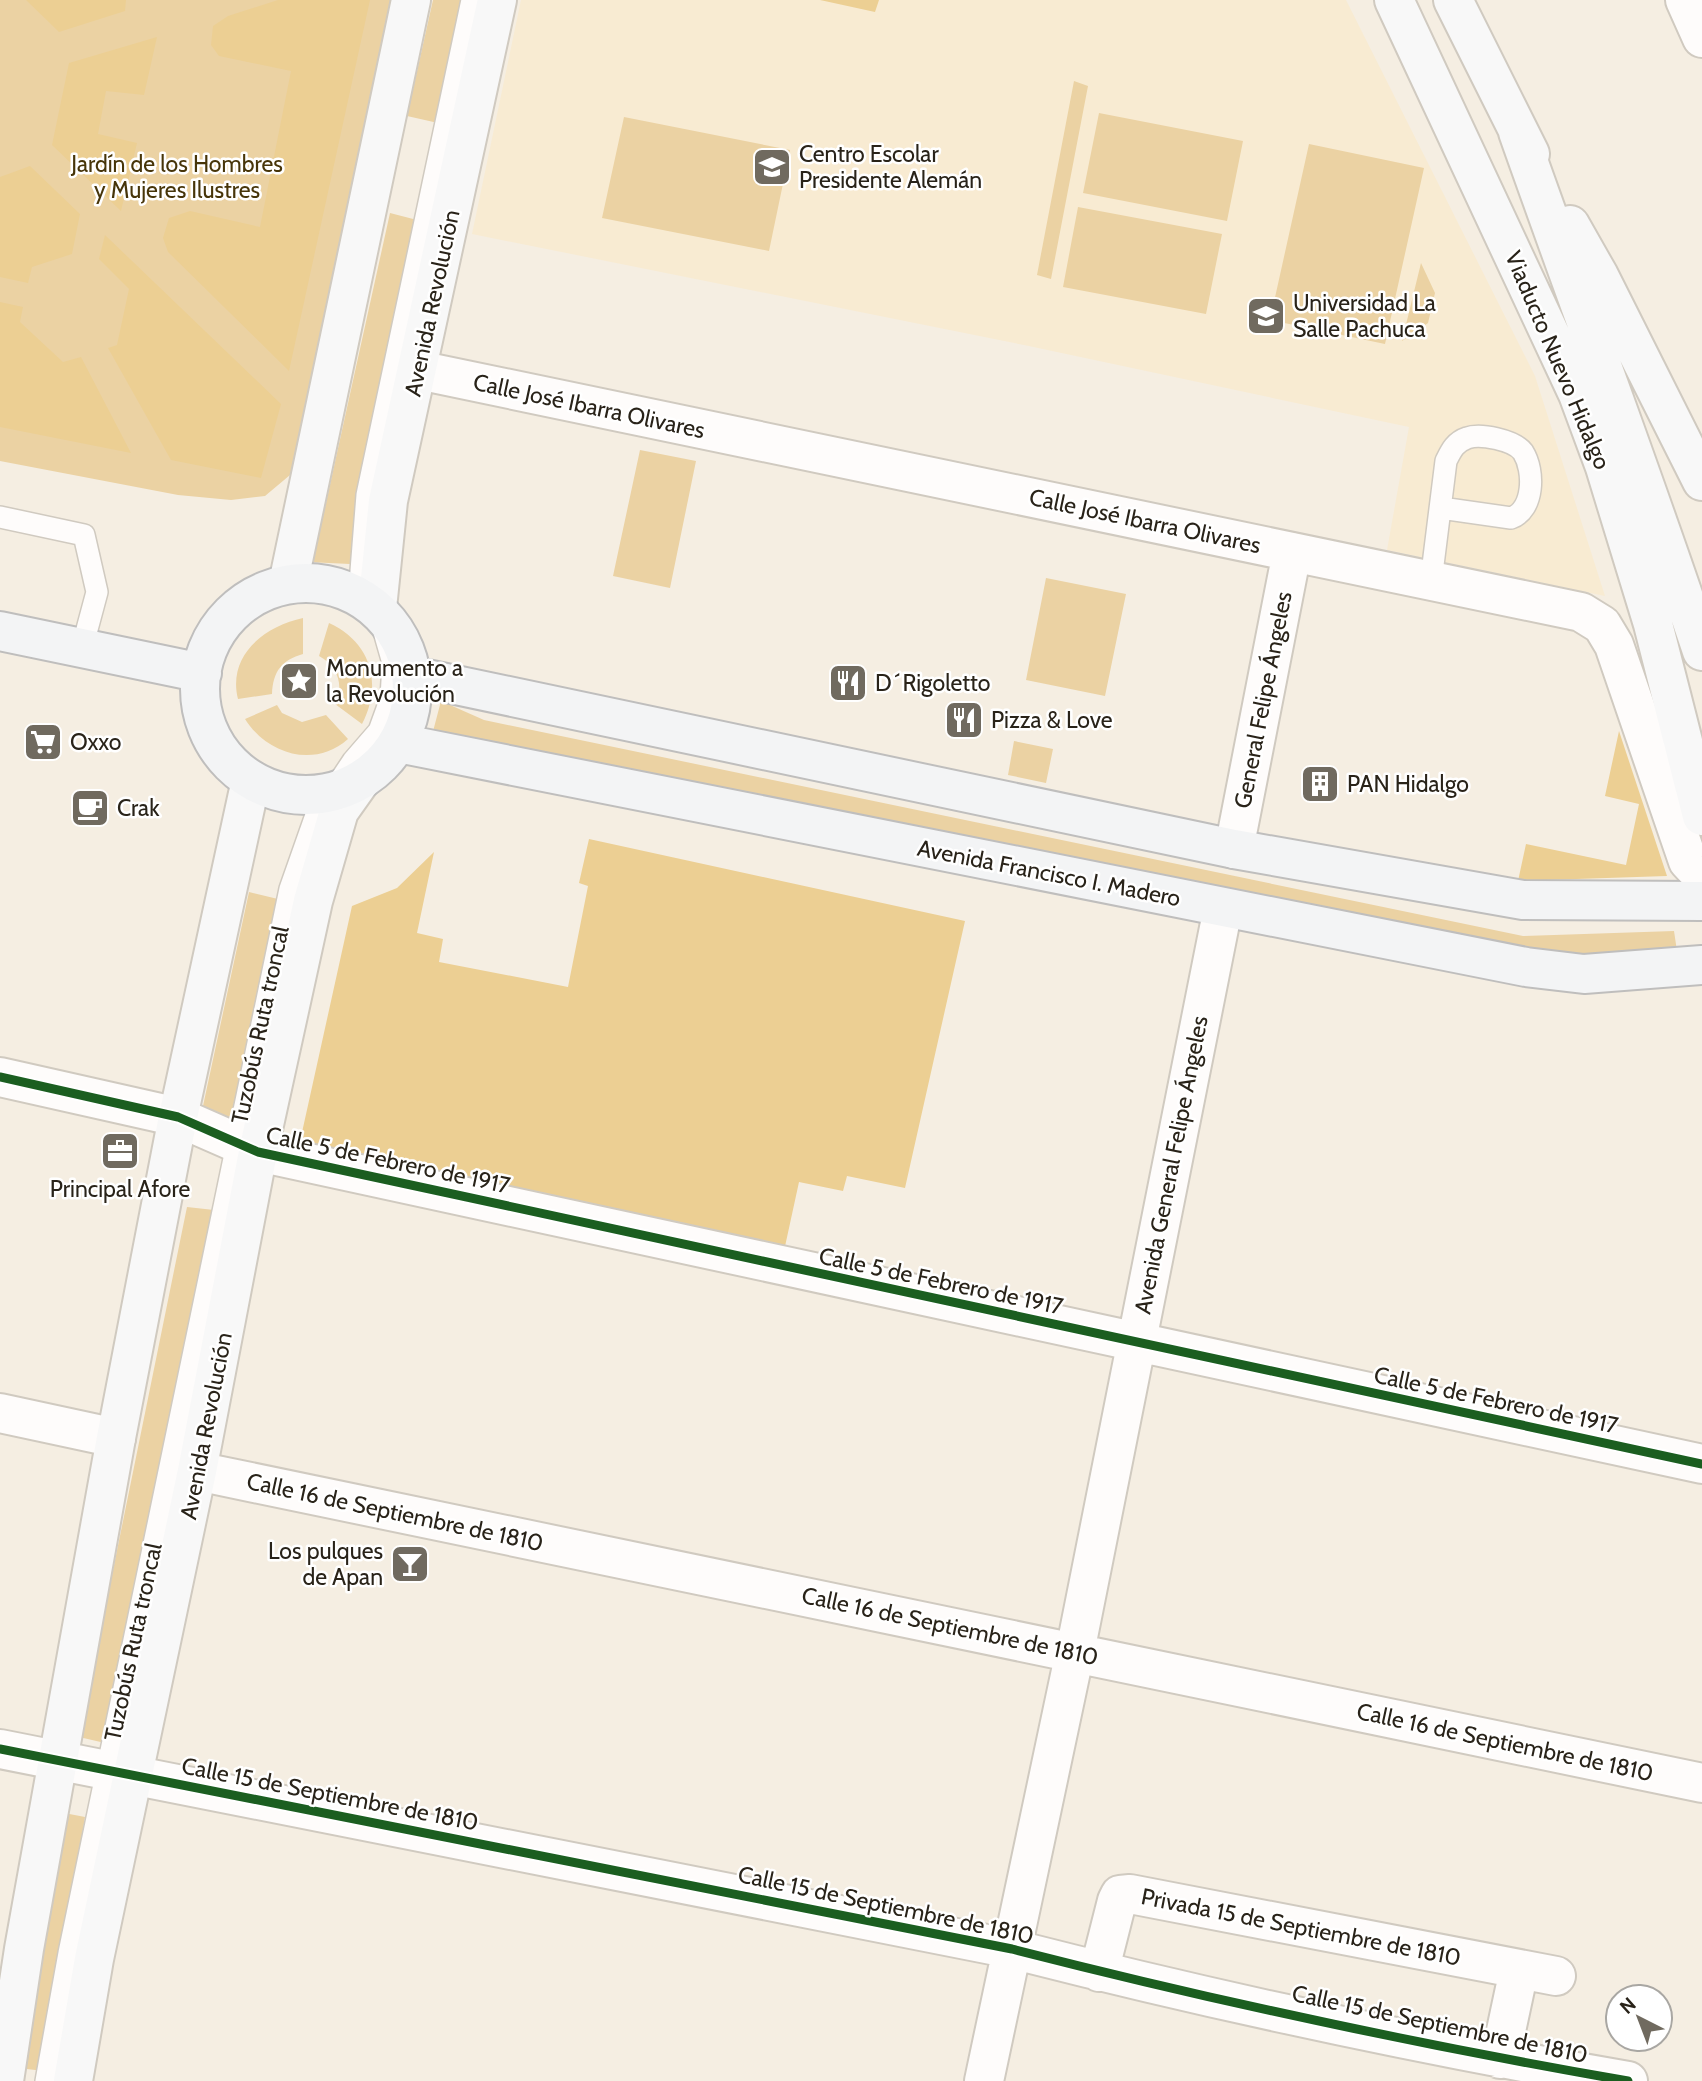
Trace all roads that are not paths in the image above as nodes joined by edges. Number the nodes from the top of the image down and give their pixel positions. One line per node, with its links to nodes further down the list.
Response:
1 (411, 0): 15 (main road)
2 (472, 0): 16 (lane)
3 (497, 0): 9 (main road, Avenida Revolución)
4 (1394, 0): 25 (main road, Viaducto Nuevo Hidalgo)
5 (1452, 0): 8 (main road)
6 (1685, 0): 7 (street)
7 (1702, 38)
8 (1518, 132): 10 (main road); 19 (main road)
9 (418, 370): 13 (street, Calle José Ibarra Olivares); 16 (main road, Avenida Revolución)
10 (1702, 481)
11 (1441, 508): 11 (lane); 14 (lane)
12 (0, 517): 18 (lane)
13 (1292, 552): 14 (street, Calle José Ibarra Olivares); 26 (street, General Felipe Ángeles)
14 (1432, 581): 27 (street, Calle José Ibarra Olivares)
15 (288, 584): 16 (main road); 20 (main road)
16 (368, 602): 21 (main road); 24 (lane)
17 (0, 631): 18 (main road)
18 (82, 648): 20 (main road)
19 (1702, 651)
20 (201, 673): 23 (main road)
21 (413, 676): 22 (main road); 26 (main road)
22 (398, 743): 24 (main road); 29 (main road, Avenida Francisco I. Madero)
23 (251, 780): 24 (main road); 32 (main road)
24 (348, 784): 33 (main road, Avenida Revolución)
25 (1702, 816)
26 (1234, 849): 28 (main road)
27 (1702, 876)
28 (1702, 901)
29 (1223, 908): 30 (main road, Avenida Francisco I. Madero); 34 (street, Avenida General Felipe Ángeles)
30 (1702, 965)
31 (0, 1077): 32 (street, Calle 5 de Febrero de 1917)
32 (178, 1117): 33 (street, Calle 5 de Febrero de 1917); 36 (main road)
33 (246, 1148): 34 (street, Calle 5 de Febrero de 1917); 38 (main road, Avenida Revolución); 42 (lane, Tuzobús Ruta troncal)
34 (1136, 1343): 37 (street, Calle 5 de Febrero de 1917); 39 (street, Avenida General Felipe Ángeles)
35 (0, 1413): 36 (street)
36 (116, 1438): 41 (main road)
37 (1702, 1464)
38 (197, 1471): 39 (street, Calle 16 de Septiembre de 1810); 42 (main road, Avenida Revolución)
39 (1075, 1652): 43 (street, Calle 16 de Septiembre de 1810); 44 (street, Avenida General Felipe Ángeles)
40 (0, 1749): 41 (street, Calle 15 de Septiembre de 1810)
41 (60, 1761): 42 (street, Calle 15 de Septiembre de 1810); 49 (main road)
42 (120, 1774): 44 (street, Calle 15 de Septiembre de 1810); 50 (lane, Tuzobús Ruta troncal); 51 (main road, Avenida Revolución)
43 (1702, 1783)
44 (1012, 1950): 46 (street, Calle 15 de Septiembre de 1810); 52 (street, Avenida General Felipe Ángeles)
45 (1519, 1970): 46 (street, Privada 15 de Septiembre de 1810); 47 (street, Privada 15 de Septiembre de 1810); 48 (street)
46 (1099, 1972): 48 (street, Calle 15 de Septiembre de 1810)
47 (1556, 1976)
48 (1500, 2059): 53 (street, Calle 15 de Septiembre de 1810)
49 (4, 2081)
50 (46, 2081)
51 (73, 2081)
52 (984, 2081)
53 (1628, 2081)

